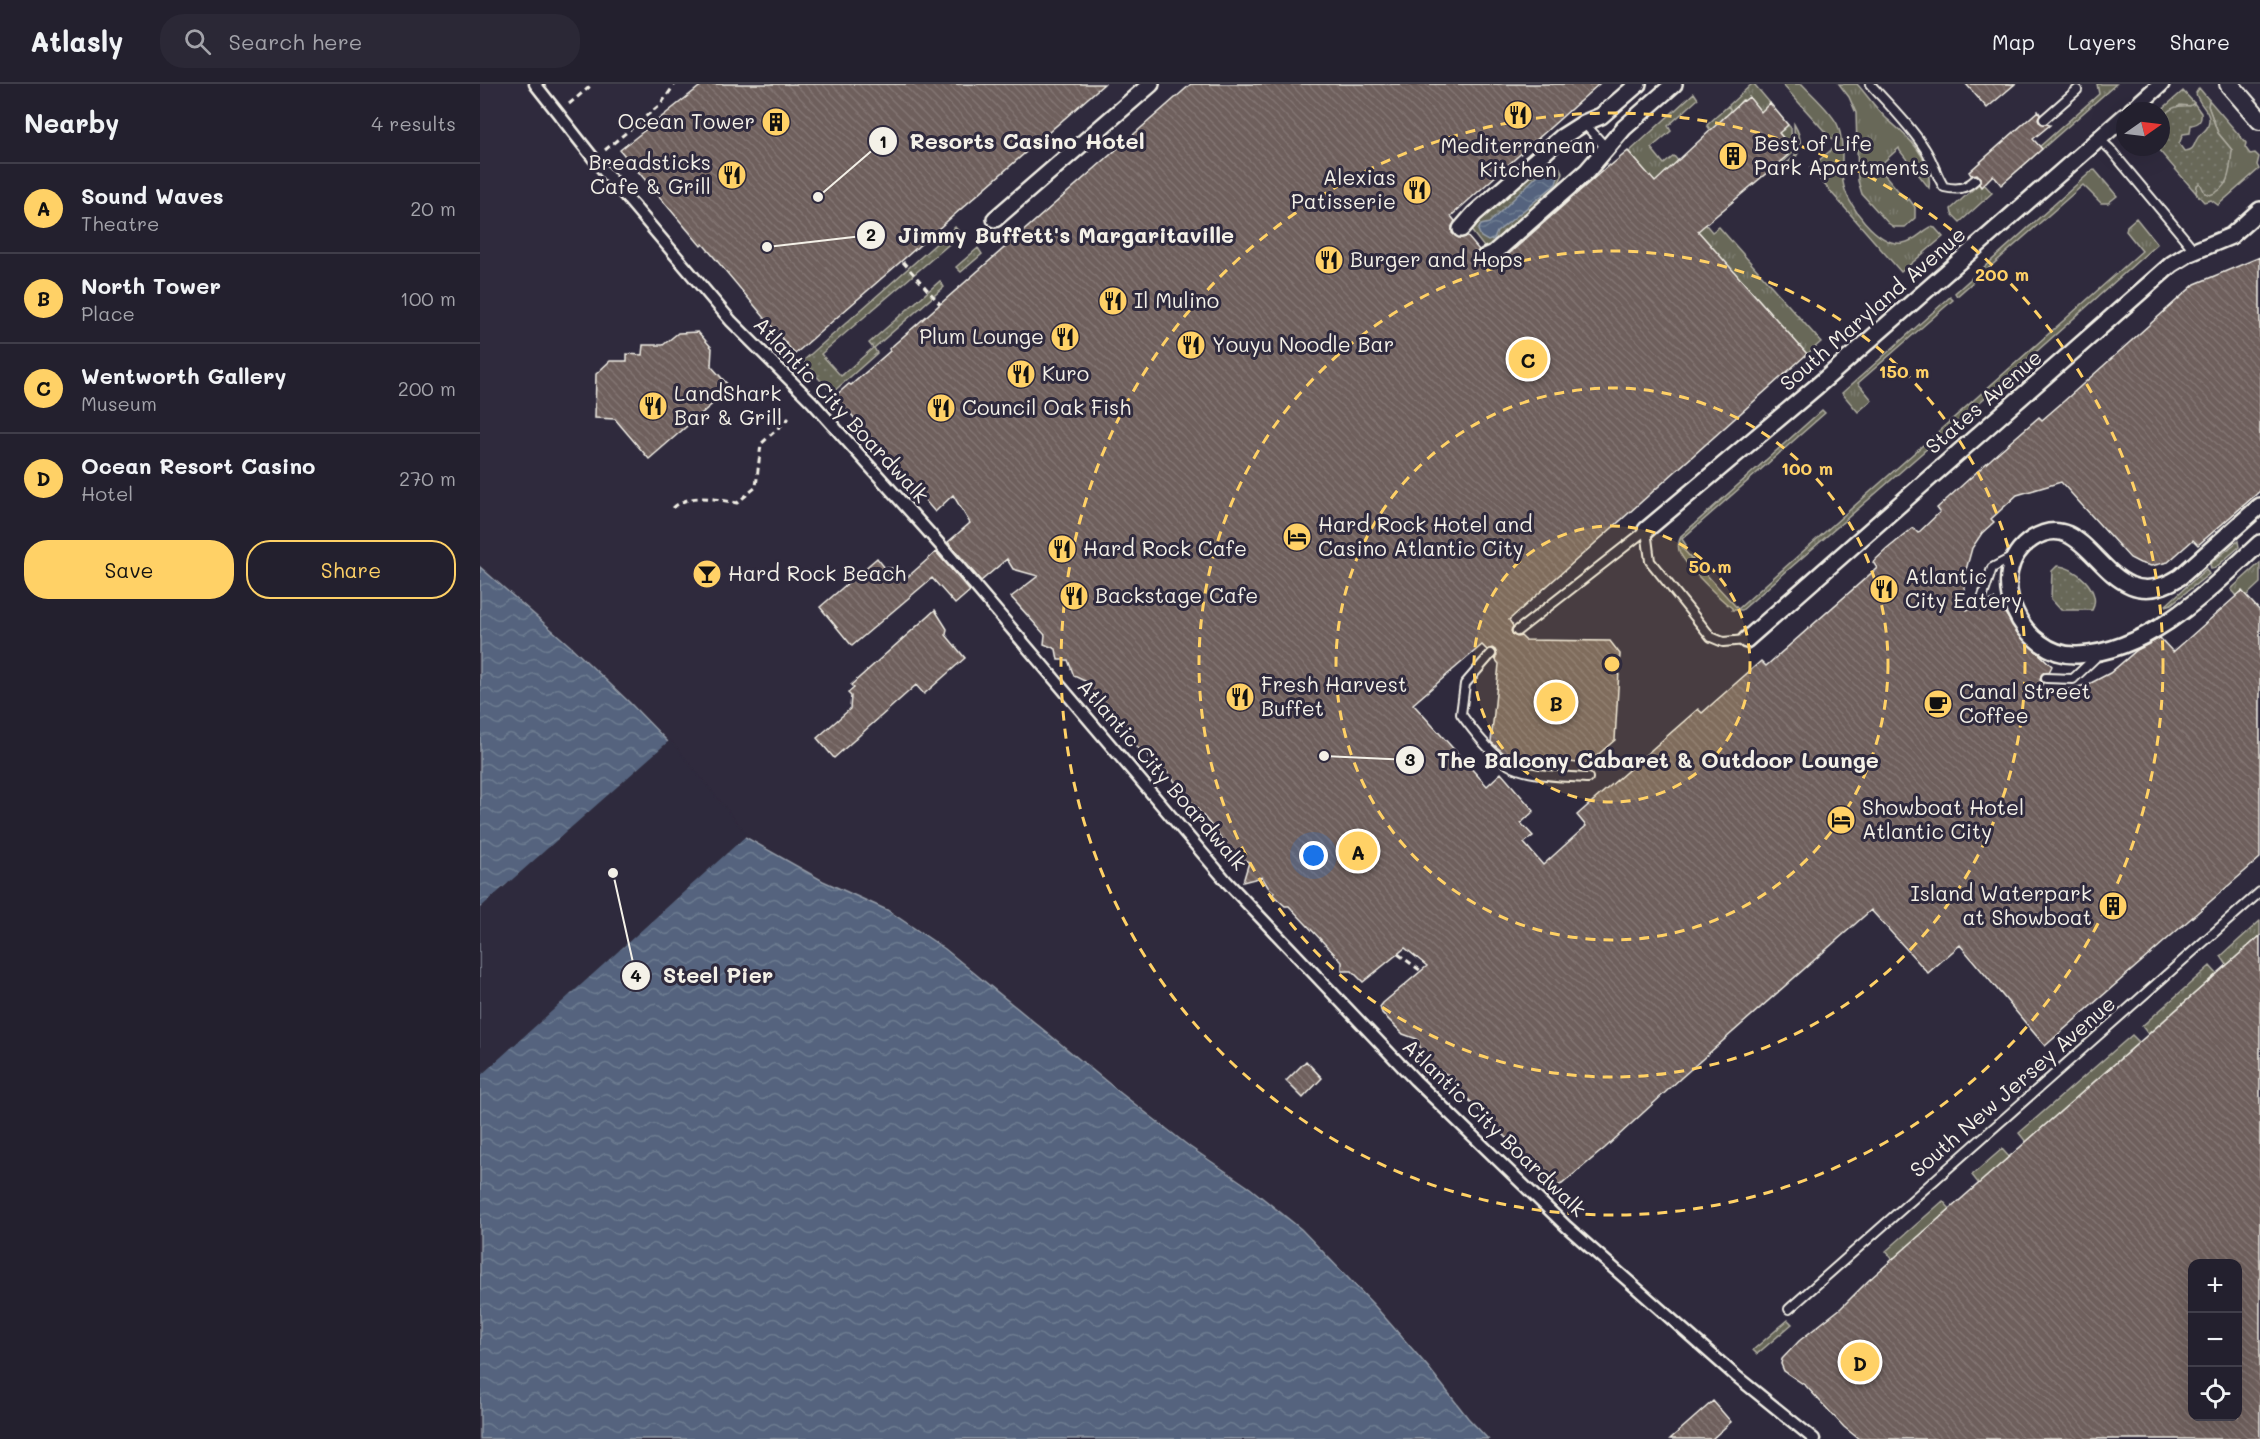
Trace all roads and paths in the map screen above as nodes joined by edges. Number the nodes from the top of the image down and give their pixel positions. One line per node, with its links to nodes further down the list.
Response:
1 (535, 84): 12 (street, Atlantic City Boardwalk)
2 (593, 84): 12 (path)
3 (675, 84): 19 (path)
4 (1150, 84): 22 (street)
5 (1638, 84): 15 (street)
6 (1674, 84): 18 (street)
7 (1870, 84): 20 (lane)
8 (2161, 84): 11 (street)
9 (2229, 84): 14 (street)
10 (2078, 90): 13 (lane)
11 (2141, 102)
12 (558, 113): 19 (street, Atlantic City Boardwalk)
13 (2044, 119)
14 (2260, 120)
15 (1584, 123): 18 (lane); 23 (street)
16 (2116, 125): 17 (street, South Maryland Avenue)
17 (2105, 135): 24 (lane); 31 (street, South Maryland Avenue)
18 (1607, 149): 25 (street)
19 (594, 159): 45 (street, Atlantic City Boardwalk)
20 (1975, 180)
21 (2260, 210): 24 (street, States Avenue)
22 (995, 219)
23 (1461, 229)
24 (2195, 251): 36 (street, States Avenue)
25 (1485, 257)
26 (903, 262): 27 (path)
27 (940, 304)
28 (789, 418): 30 (path)
29 (2260, 506): 33 (street)
30 (673, 508)
31 (1646, 530): 35 (lane); 36 (lane)
32 (2260, 543): 37 (street)
33 (2014, 556): 34 (lane); 37 (street)
34 (1980, 605)
35 (1517, 631)
36 (1746, 640)
37 (2103, 651): 39 (lane)
38 (1491, 654): 40 (lane)
39 (2046, 678)
40 (1588, 778)
41 (2260, 892): 44 (lane, South New Jersey Avenue)
42 (1398, 954): 43 (path)
43 (1421, 971)
44 (1789, 1309)
45 (1814, 1439)

